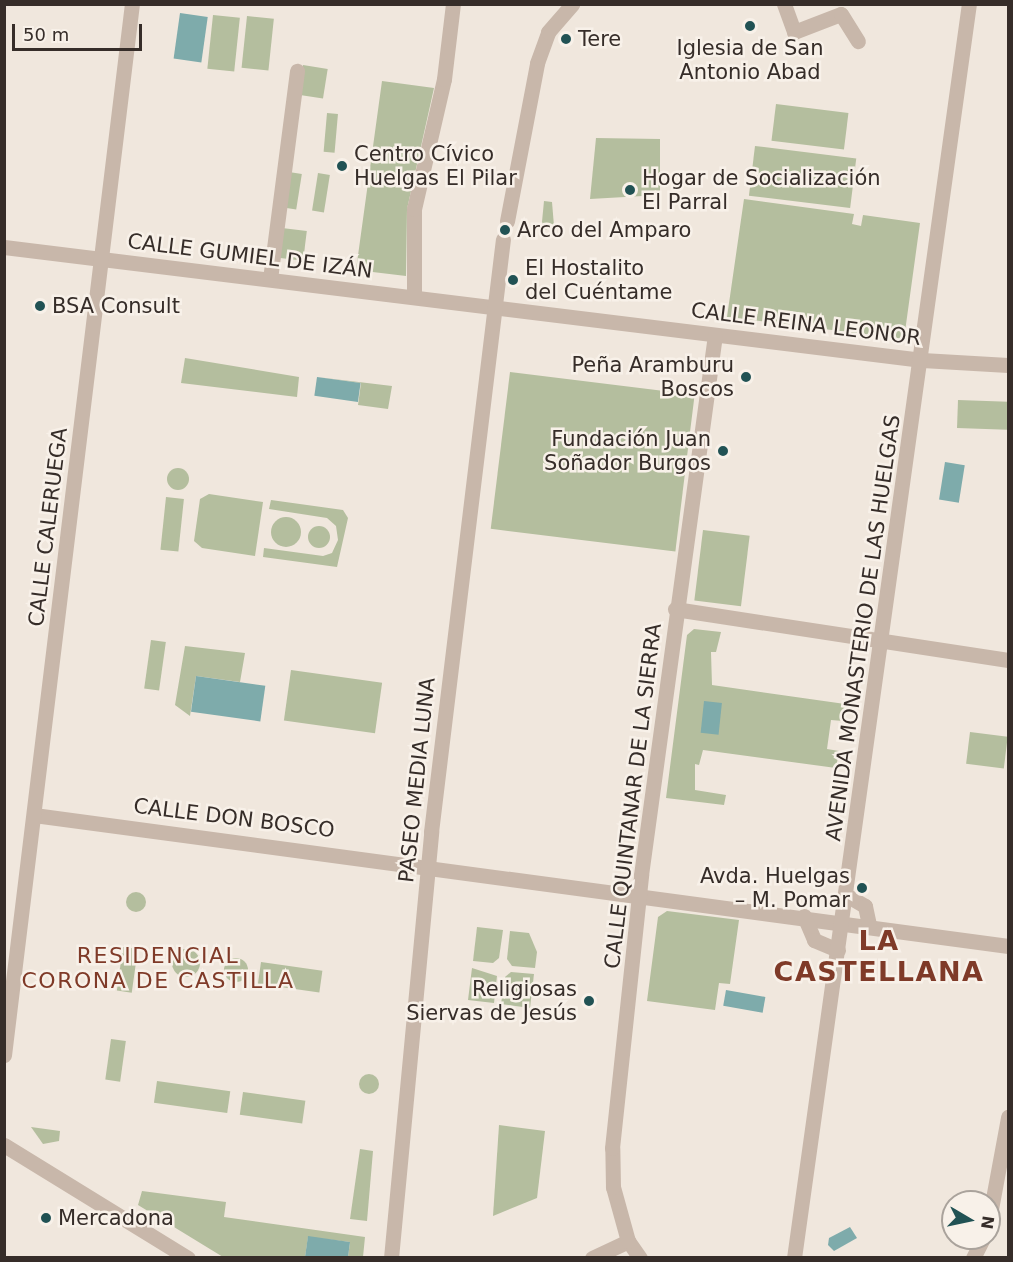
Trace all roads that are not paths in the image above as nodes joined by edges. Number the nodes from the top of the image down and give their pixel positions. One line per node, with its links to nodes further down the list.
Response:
1 (132, 4): 11 (street, CALLE CALERUEGA)
2 (453, 4): 13 (street)
3 (572, 4): 8 (street)
4 (784, 4): 6 (street)
5 (969, 4): 16 (street, AVENIDA MONASTERIO DE LAS HUELGAS)
6 (858, 41)
7 (297, 71): 12 (street)
8 (507, 221)
9 (503, 239): 14 (street, PASEO MEDIA LUNA)
10 (4, 247): 11 (street, CALLE GUMIEL DE IZÁN)
11 (102, 259): 12 (street, CALLE GUMIEL DE IZÁN); 21 (street, CALLE CALERUEGA)
12 (270, 279): 13 (street, CALLE GUMIEL DE IZÁN)
13 (414, 297): 14 (street, CALLE GUMIEL DE IZÁN)
14 (491, 307): 15 (street, CALLE REINA LEONOR); 22 (street, PASEO MEDIA LUNA)
15 (715, 334): 16 (street, CALLE REINA LEONOR); 18 (street, CALLE QUINTANAR DE LA SIERRA)
16 (922, 360): 17 (street, CALLE REINA LEONOR); 19 (street, AVENIDA MONASTERIO DE LAS HUELGAS)
17 (1008, 365)
18 (675, 609): 19 (street); 23 (street, CALLE QUINTANAR DE LA SIERRA)
19 (882, 641): 20 (street); 24 (street, AVENIDA MONASTERIO DE LAS HUELGAS)
20 (1008, 660)
21 (34, 815): 22 (street, CALLE DON BOSCO); 30 (street, CALLE CALERUEGA)
22 (428, 864): 23 (street, CALLE DON BOSCO); 36 (street, PASEO MEDIA LUNA)
23 (640, 893): 25 (street, CALLE DON BOSCO); 34 (street, CALLE QUINTANAR DE LA SIERRA)
24 (846, 895): 26 (street, AVENIDA MONASTERIO DE LAS HUELGAS); 27 (street)
25 (804, 916): 26 (street, CALLE DON BOSCO); 29 (street)
26 (842, 921): 27 (street, CALLE DON BOSCO); 29 (street, AVENIDA MONASTERIO DE LAS HUELGAS)
27 (869, 925): 28 (street, CALLE DON BOSCO)
28 (1008, 946)
29 (838, 950): 39 (street, AVENIDA MONASTERIO DE LAS HUELGAS)
30 (4, 1055)
31 (1008, 1117): 33 (street)
32 (4, 1145): 35 (street)
33 (995, 1190)
34 (628, 1241): 37 (street); 38 (street, CALLE QUINTANAR DE LA SIERRA)
35 (188, 1257)
36 (391, 1257)
37 (592, 1257)
38 (640, 1257)
39 (794, 1257)

